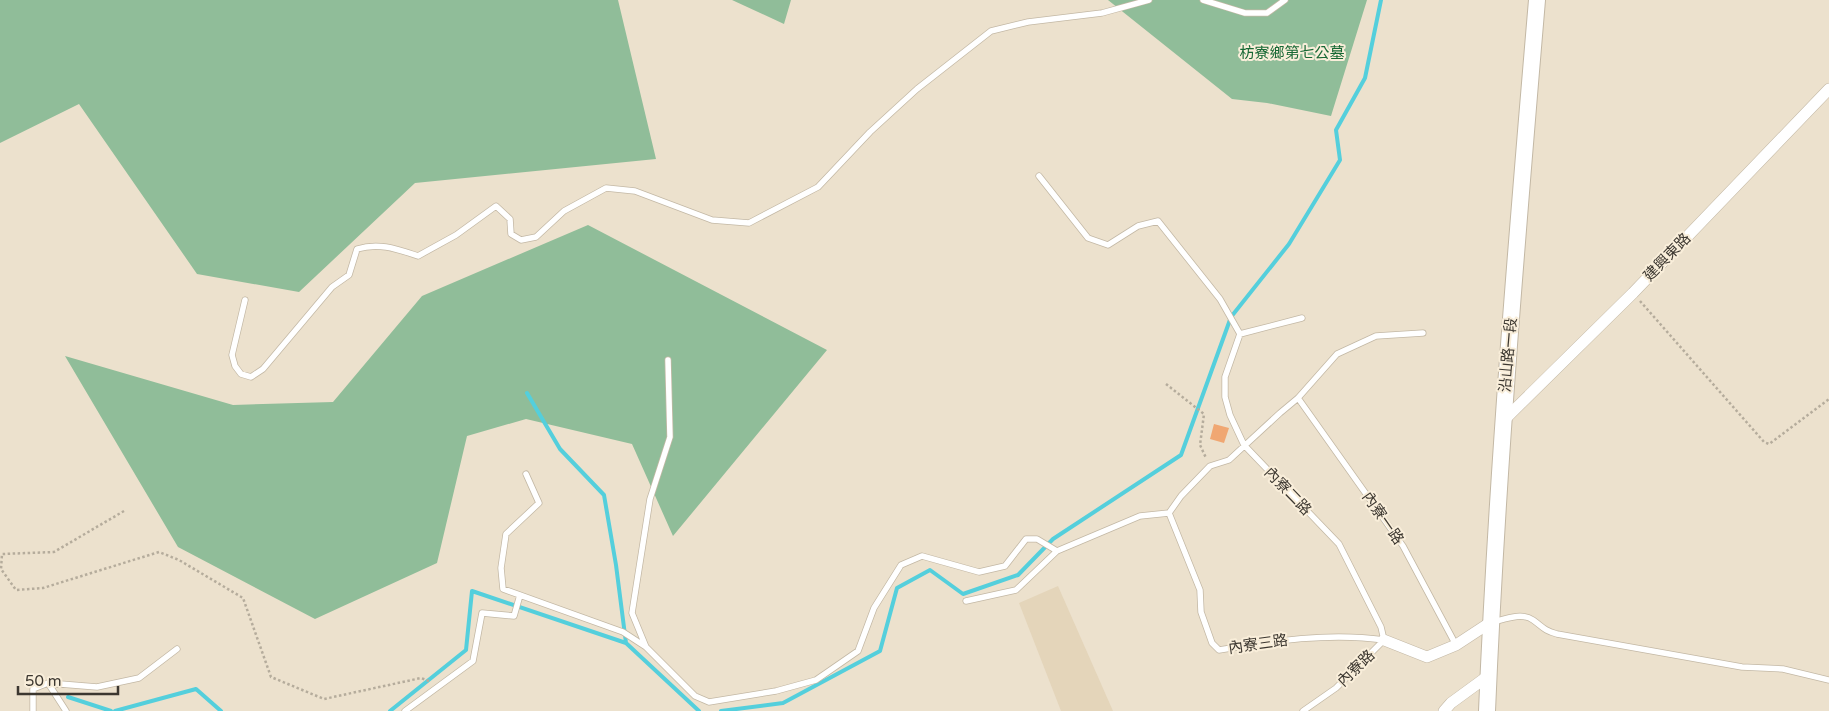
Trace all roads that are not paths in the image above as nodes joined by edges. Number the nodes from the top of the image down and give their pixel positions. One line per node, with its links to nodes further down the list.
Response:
1 (1149, 0): 7 (lane)
2 (1203, 0): 3 (lane)
3 (1285, 0)
4 (1537, 0): 13 (main road, 沿山路一段)
5 (1829, 89): 13 (street, 建興東路)
6 (1039, 176): 9 (lane)
7 (245, 300)
8 (1302, 318): 9 (lane)
9 (1238, 332): 14 (lane, 內寮二路)
10 (1422, 333): 12 (lane)
11 (668, 360): 23 (lane)
12 (1298, 398): 14 (lane); 22 (lane, 內寮一路)
13 (1502, 422): 20 (main road, 沿山路一段)
14 (1244, 445): 16 (lane); 21 (lane, 內寮二路)
15 (526, 474): 18 (lane)
16 (1169, 513): 17 (lane); 21 (lane, 內寮三路)
17 (1056, 551): 19 (lane); 23 (lane)
18 (520, 595): 23 (lane); 30 (lane)
19 (966, 601)
20 (1491, 622): 22 (street, 內寮路); 25 (main road, 沿山路一段); 26 (lane)
21 (1384, 640): 22 (street, 內寮路); 31 (lane, 內寮路)
22 (1456, 645)
23 (646, 647)
24 (177, 649): 27 (lane)
25 (1488, 676): 32 (street); 33 (main road, 沿山路一段)
26 (1829, 680)
27 (48, 683): 28 (lane); 29 (lane)
28 (33, 711)
29 (66, 711)
30 (405, 711)
31 (1303, 711)
32 (1444, 711)
33 (1487, 711)

